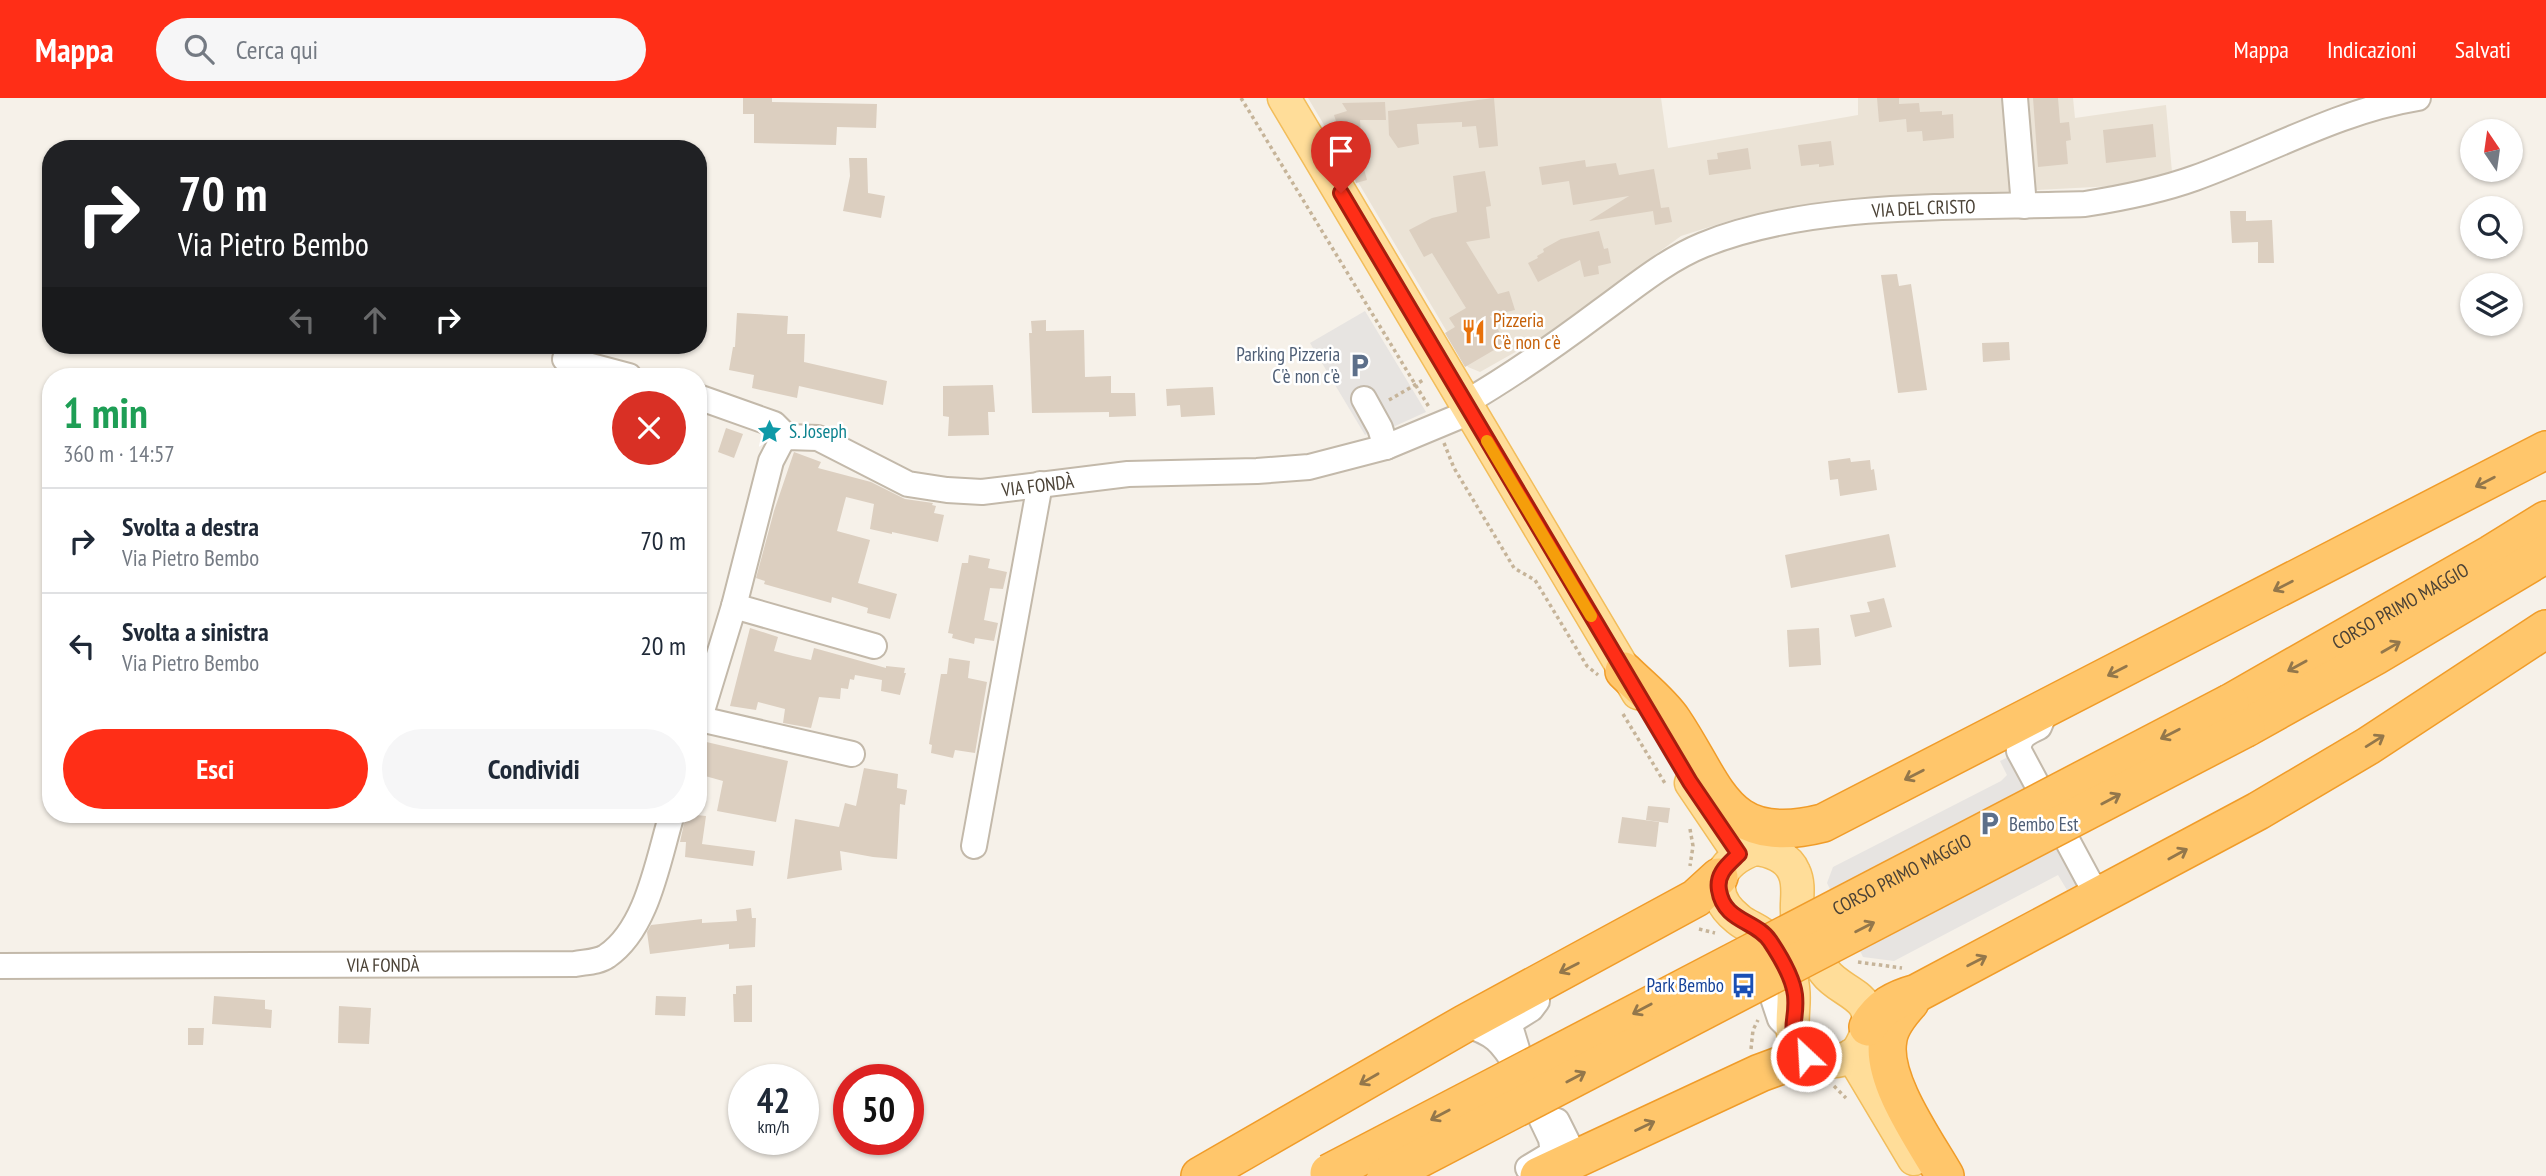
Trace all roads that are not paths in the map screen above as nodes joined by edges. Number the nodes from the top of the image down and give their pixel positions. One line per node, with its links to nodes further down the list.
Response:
1 (1284, 98): 9 (main road)
2 (2015, 98): 4 (street)
3 (2418, 98): 4 (street, VIA DEL CRISTO)
4 (2024, 206): 9 (street, VIA DEL CRISTO)
5 (565, 359): 6 (street)
6 (599, 368)
7 (707, 400): 10 (street)
8 (1367, 405): 11 (street)
9 (1467, 407): 11 (street, VIA FONDÀ); 19 (main road)
10 (787, 438): 13 (street, VIA FONDÀ); 16 (street)
11 (1386, 447): 13 (street, VIA FONDÀ)
12 (2546, 450): 21 (highway, one-way to 21)
13 (1040, 484): 30 (street)
14 (2546, 520): 22 (highway, CORSO PRIMO MAGGIO, one-way to 22)
15 (2546, 554): 22 (highway, CORSO PRIMO MAGGIO, one-way to 15)
16 (734, 606): 18 (street); 20 (street)
17 (2546, 629): 33 (highway, one-way to 17)
18 (874, 646)
19 (1614, 677): 28 (highway); 32 (main road)
20 (707, 695)
21 (2043, 709): 24 (highway); 26 (street)
22 (2238, 716): 44 (highway, CORSO PRIMO MAGGIO, one-way to 44, bridge); 46 (highway, CORSO PRIMO MAGGIO, one-way to 22, bridge)
23 (707, 724): 25 (street)
24 (1980, 741): 26 (street); 28 (highway, one-way to 28)
25 (852, 754)
26 (2028, 786): 29 (street)
27 (668, 823): 35 (street, VIA FONDÀ)
28 (1824, 823): 31 (highway)
29 (2063, 834): 33 (street); 34 (street)
30 (974, 846)
31 (1777, 854): 32 (main road); 39 (main road)
32 (1716, 866): 36 (highway, one-way to 36); 40 (main road)
33 (2110, 891): 34 (highway)
34 (2039, 929): 37 (highway, one-way to 34)
35 (0, 966)
36 (1535, 985): 38 (highway); 41 (street)
37 (1917, 993): 39 (highway); 50 (highway)
38 (1464, 1024): 41 (street); 45 (highway, one-way to 45)
39 (1860, 1041): 40 (main road); 49 (main road)
40 (1799, 1043): 43 (highway, one-way to 40)
41 (1517, 1067): 42 (street)
42 (1540, 1116): 43 (street); 47 (street)
43 (1603, 1145): 48 (highway)
44 (1326, 1174)
45 (1200, 1176)
46 (1385, 1176)
47 (1524, 1176)
48 (1539, 1176)
49 (1924, 1176)
50 (1945, 1176)

